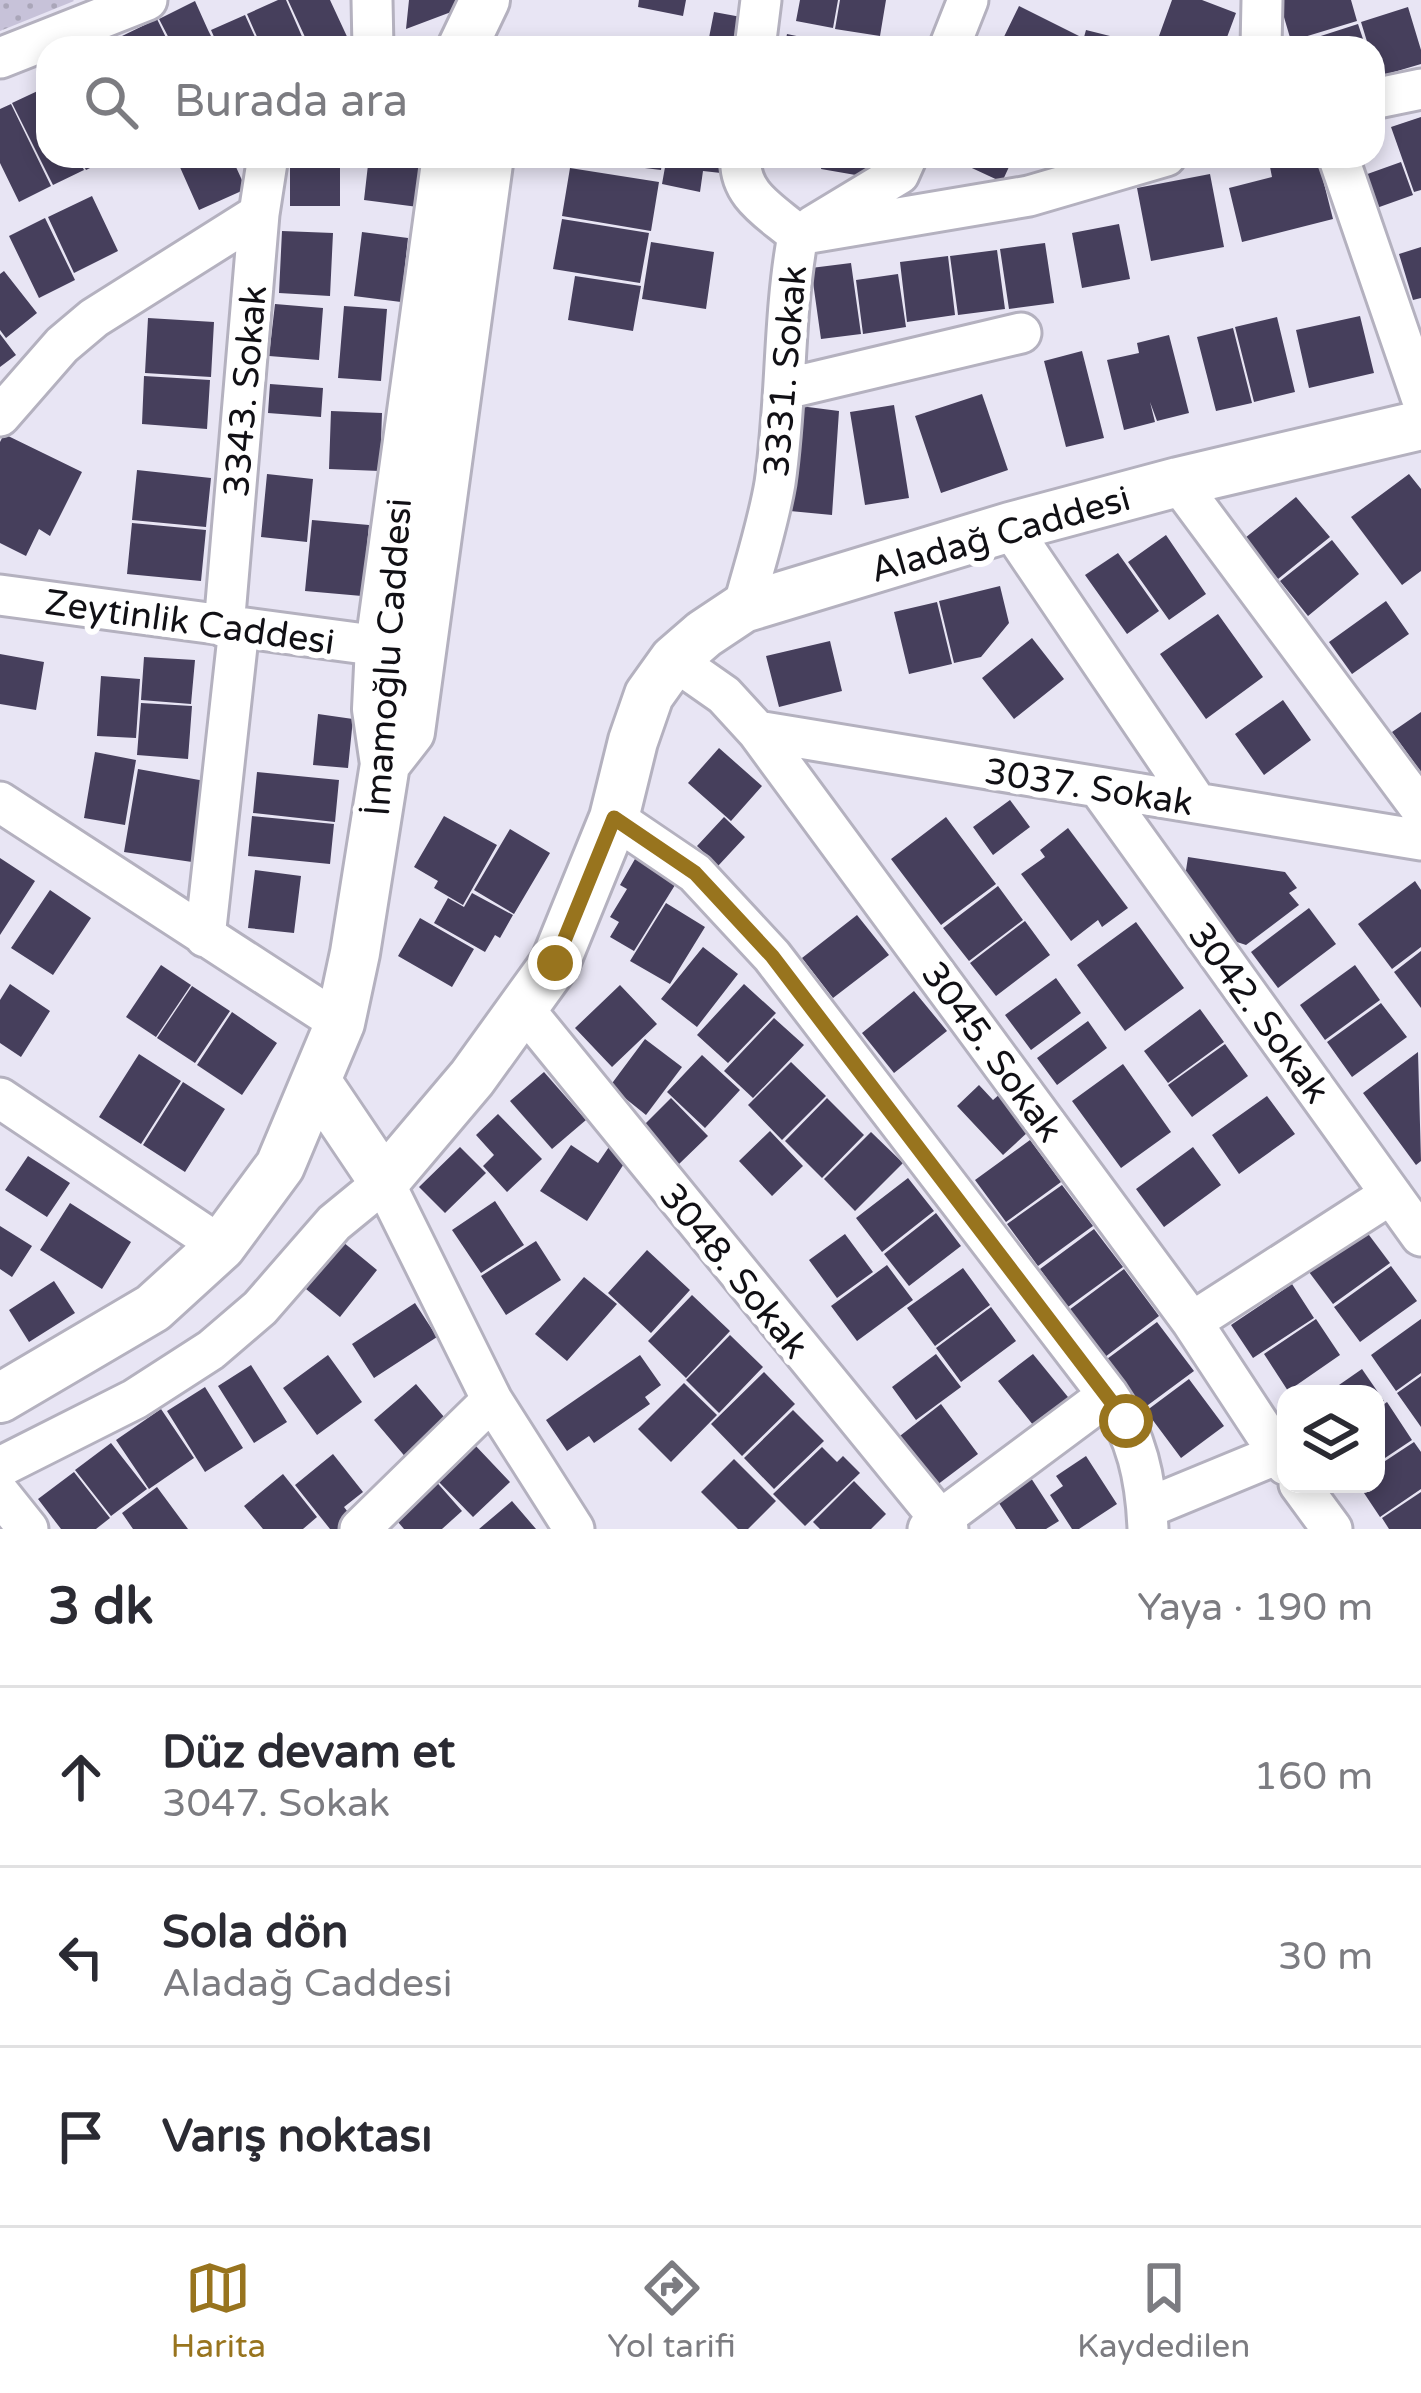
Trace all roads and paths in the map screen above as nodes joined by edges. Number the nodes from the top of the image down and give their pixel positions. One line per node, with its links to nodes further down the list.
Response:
1 (372, 0): 8 (street)
2 (489, 0): 9 (main road)
3 (761, 0): 10 (street)
4 (968, 0): 11 (street)
5 (1262, 0): 12 (street)
6 (122, 5): 7 (street)
7 (51, 36)
8 (373, 36)
9 (473, 36)
10 (756, 36)
11 (954, 36)
12 (1261, 36)
13 (36, 42): 14 (street)
14 (0, 58)
15 (1421, 89): 16 (street)
16 (1385, 96)
17 (266, 168): 24 (street, 3343. Sokak)
18 (445, 168): 36 (main road, İmamoğlu Caddesi)
19 (487, 168): 39 (main road)
20 (740, 168): 25 (street, 3331. Sokak)
21 (902, 168): 25 (street)
22 (1125, 168): 25 (street)
23 (1342, 168): 28 (street)
24 (259, 214): 29 (street); 35 (street, 3343. Sokak)
25 (798, 235): 27 (street, 3331. Sokak)
26 (1021, 334): 27 (street)
27 (784, 389): 34 (street, 3331. Sokak)
28 (1421, 397)
29 (0, 416)
30 (1421, 425): 31 (main road, Aladağ Caddesi)
31 (1178, 482): 32 (main road, Aladağ Caddesi); 43 (street)
32 (1010, 527): 34 (main road, Aladağ Caddesi); 42 (street)
33 (0, 595): 35 (street, Zeytinlik Caddesi)
34 (743, 608): 37 (main road, Aladağ Caddesi)
35 (232, 628): 36 (street, Zeytinlik Caddesi); 46 (street, 3343. Sokak)
36 (380, 646): 39 (main road, İmamoğlu Caddesi)
37 (674, 660): 38 (street, 3045. Sokak); 44 (main road, Aladağ Caddesi)
38 (757, 731): 40 (street, 3037. Sokak); 55 (street, 3045. Sokak)
39 (385, 764): 48 (main road, İmamoğlu Caddesi)
40 (1099, 788): 42 (street, 3037. Sokak); 52 (street, 3042. Sokak)
41 (0, 802): 46 (street)
42 (1196, 802): 45 (street, 3037. Sokak)
43 (1421, 809)
44 (614, 818): 47 (main road, Aladağ Caddesi); 57 (street)
45 (1421, 840)
46 (205, 937): 48 (street)
47 (524, 1009): 51 (main road, Aladağ Caddesi); 65 (street, 3048. Sokak)
48 (340, 1023): 49 (main road, İmamoğlu Caddesi)
49 (316, 1081): 51 (main road); 54 (main road, İmamoğlu Caddesi)
50 (0, 1098): 54 (street)
51 (385, 1182): 58 (street); 60 (street)
52 (1391, 1194): 53 (street, 3042. Sokak); 55 (street)
53 (1421, 1236)
54 (221, 1246): 56 (main road, İmamoğlu Caddesi)
55 (1192, 1322): 59 (street, 3045. Sokak)
56 (8, 1383)
57 (1108, 1395): 64 (street); 65 (street)
58 (492, 1400): 67 (street); 68 (street)
59 (1277, 1451)
60 (0, 1467)
61 (1277, 1472): 64 (street)
62 (1306, 1493): 69 (street, 3045. Sokak)
63 (0, 1494): 66 (street)
64 (1148, 1519)
65 (939, 1526)
66 (28, 1529)
67 (360, 1529)
68 (574, 1529)
69 (1332, 1529)

